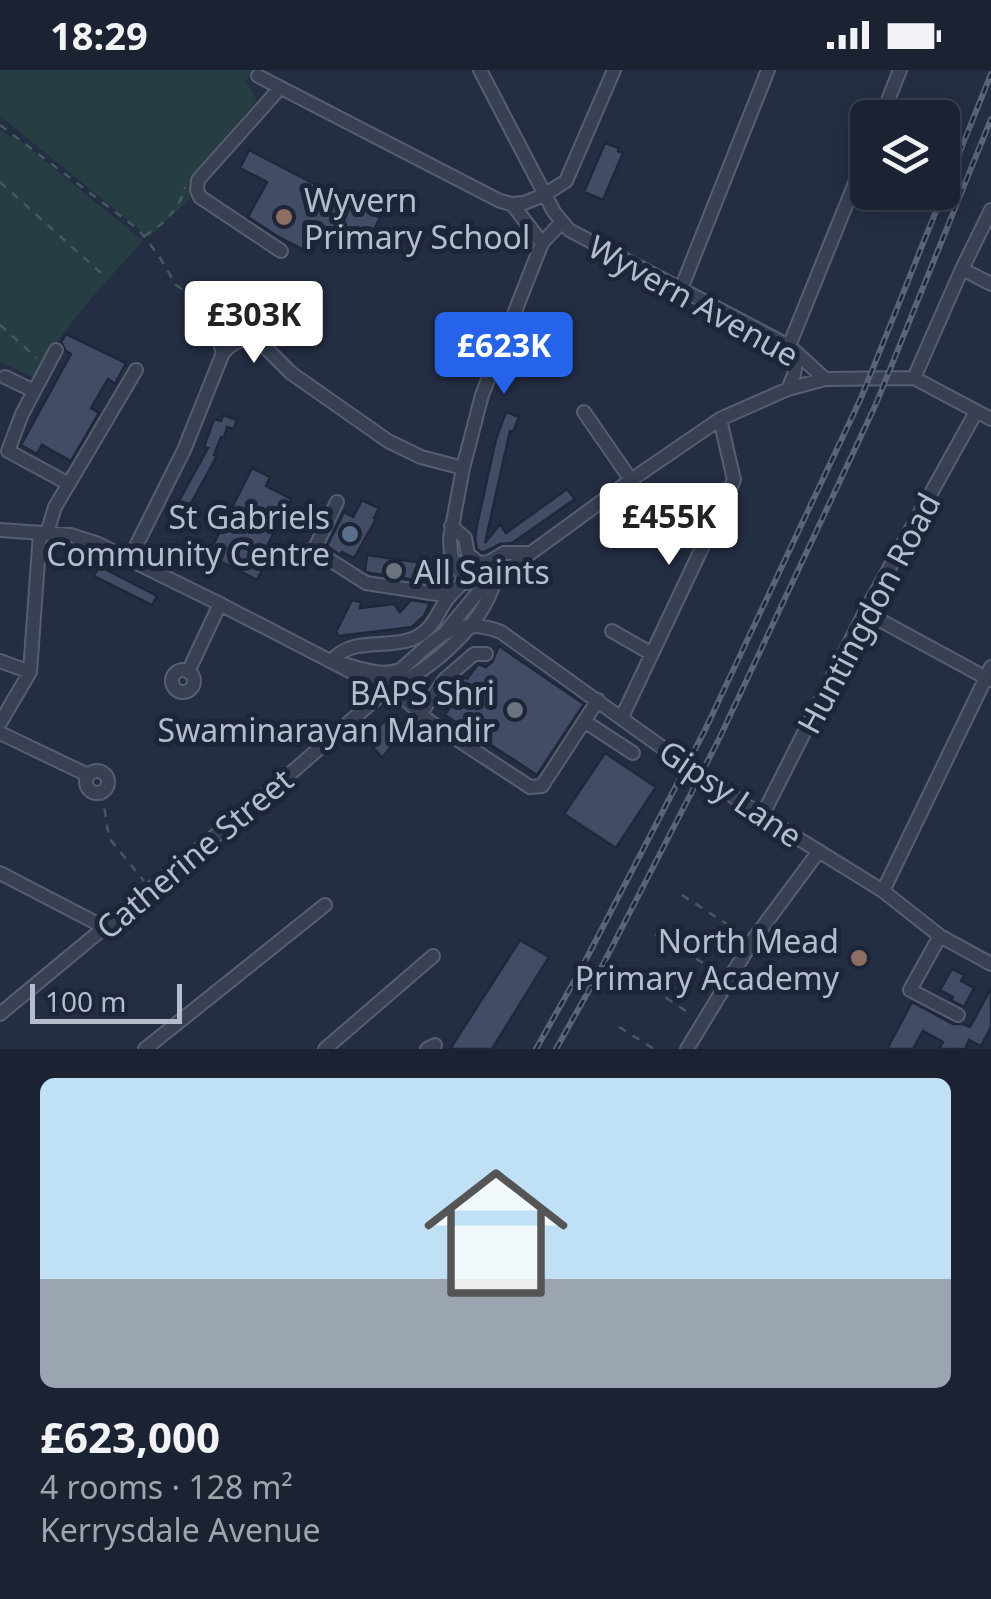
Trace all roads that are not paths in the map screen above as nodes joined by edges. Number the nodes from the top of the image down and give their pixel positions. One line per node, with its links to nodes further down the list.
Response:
1 (480, 70): 8 (street)
2 (614, 70): 8 (street)
3 (768, 70): 17 (street)
4 (900, 70): 7 (street)
5 (258, 76): 6 (street)
6 (280, 88): 10 (street); 14 (street)
7 (888, 100)
8 (544, 195): 10 (street); 12 (street)
9 (850, 199): 20 (street)
10 (512, 204): 13 (street)
11 (991, 210): 15 (street)
12 (562, 223): 13 (street); 17 (street, Wyvern Avenue)
13 (542, 243): 32 (street)
14 (281, 251)
15 (962, 269): 16 (street); 24 (street)
16 (991, 284)
17 (681, 290): 20 (street, Wyvern Avenue)
18 (256, 338): 21 (street); 21 (street); 32 (street)
19 (56, 350): 27 (street)
20 (793, 350): 25 (street, Wyvern Avenue); 26 (street)
21 (223, 353): 40 (street)
22 (136, 370): 34 (street)
23 (5, 377): 27 (street)
24 (914, 378): 25 (street); 29 (street)
25 (825, 379): 26 (street)
26 (788, 388): 31 (street)
27 (34, 390): 34 (street)
28 (584, 412): 33 (street)
29 (976, 412): 30 (street); 47 (street, Huntingdon Road)
30 (991, 418)
31 (720, 419): 33 (street); 53 (street)
32 (463, 468): 36 (street)
33 (631, 480): 39 (street)
34 (69, 484): 38 (street)
35 (337, 502): 43 (street)
36 (451, 526): 39 (street); 41 (street)
37 (0, 530): 38 (street)
38 (43, 533): 40 (street); 57 (street)
39 (529, 553): 42 (street)
40 (130, 560): 46 (street)
41 (464, 579): 42 (street); 43 (street); 45 (street)
42 (495, 581): 44 (street); 45 (street)
43 (450, 596): 55 (street)
44 (488, 598): 48 (street); 49 (street)
45 (469, 602): 48 (street); 50 (street)
46 (220, 604): 55 (street); 58 (street)
47 (865, 612): 60 (street); 71 (street, Huntingdon Road)
48 (472, 624): 49 (street, Gipsy Lane); 50 (street); 61 (street)
49 (496, 630): 62 (street, Gipsy Lane)
50 (446, 632): 56 (street)
51 (612, 632): 53 (street)
52 (486, 654): 63 (street)
53 (652, 654): 65 (street)
54 (0, 661): 57 (street)
55 (332, 661): 56 (street); 59 (street)
56 (400, 670): 61 (street)
57 (30, 672): 67 (street)
58 (188, 672)
59 (354, 674): 61 (street); 64 (street)
60 (989, 676): 74 (street)
61 (386, 690): 63 (street); 64 (street, Catherine Street)
62 (598, 700): 65 (street, Gipsy Lane); 66 (street)
63 (421, 713): 66 (street)
64 (358, 714): 76 (street, Catherine Street)
65 (622, 717): 71 (street, Gipsy Lane)
66 (584, 721): 69 (street)
67 (0, 723)
68 (0, 733): 70 (street)
69 (633, 754)
70 (102, 792)
71 (762, 816): 72 (street, Gipsy Lane)
72 (819, 851): 74 (street, Gipsy Lane); 84 (street)
73 (0, 873): 76 (street)
74 (883, 891): 77 (street, Gipsy Lane)
75 (325, 904): 82 (street)
76 (104, 927): 80 (street, Catherine Street)
77 (940, 936): 79 (street, Gipsy Lane); 81 (street)
78 (433, 956): 83 (street)
79 (991, 963)
80 (0, 1014)
81 (958, 1015)
82 (145, 1049)
83 (325, 1049)
84 (687, 1049)

